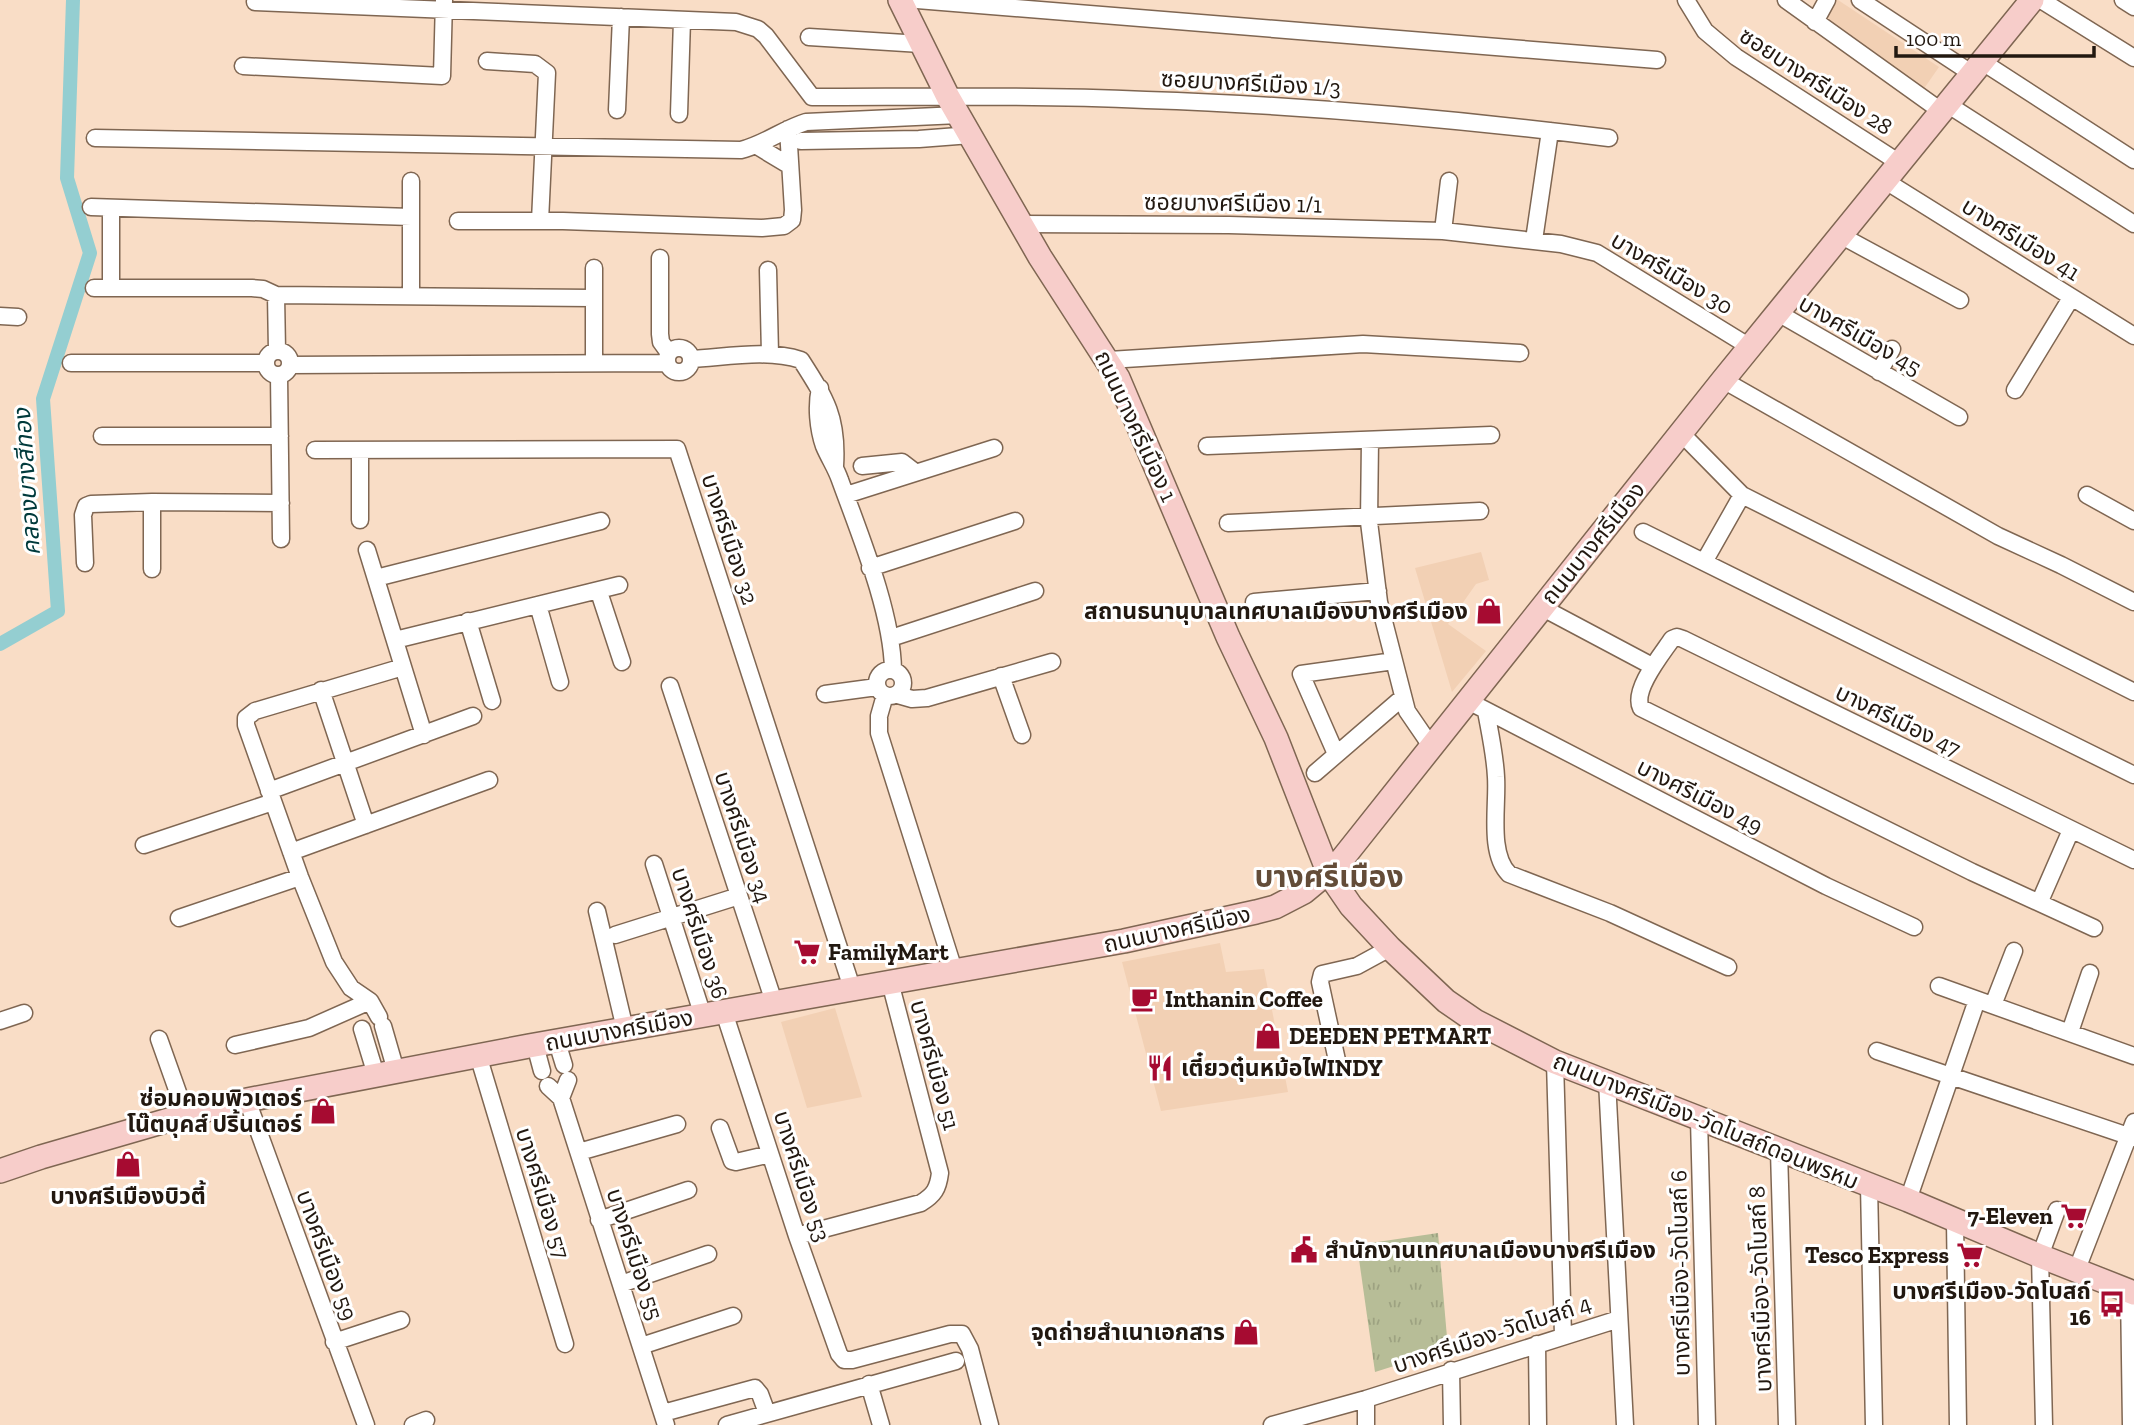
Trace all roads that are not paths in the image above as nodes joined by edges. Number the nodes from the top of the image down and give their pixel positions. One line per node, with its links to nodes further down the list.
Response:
1 (900, 0): 19 (street, ถนนบางศรีเมือง 1)
2 (917, 0): 21 (street)
3 (1686, 0): 39 (street, ซอยบางศรีเมือง 28)
4 (1786, 0): 17 (street)
5 (1827, 0): 17 (street)
6 (1860, 0): 24 (street)
7 (2032, 0): 24 (street, ถนนบางศรีเมือง)
8 (2041, 0): 20 (street)
9 (2123, 0): 14 (street)
10 (255, 2): 11 (street)
11 (290, 2): 12 (street)
12 (358, 3): 13 (street)
13 (443, 5): 15 (street); 23 (street)
14 (2134, 7)
15 (621, 17): 16 (street); 27 (street)
16 (682, 20): 25 (street); 28 (street)
17 (1815, 22): 26 (street)
18 (809, 37): 19 (street)
19 (921, 44): 25 (street, ถนนบางศรีเมือง 1)
20 (2134, 58)
21 (1657, 60)
22 (487, 61): 35 (street)
23 (243, 66)
24 (1976, 67): 26 (street, ถนนบางศรีเมือง); 37 (street)
25 (953, 106): 29 (street); 30 (street, ซอยบางศรีเมือง 1/3); 31 (street, ถนนบางศรีเมือง 1)
26 (1944, 107): 39 (street, ถนนบางศรีเมือง); 48 (street)
27 (617, 110)
28 (679, 114)
29 (788, 129): 36 (street); 38 (street)
30 (1550, 131): 33 (street, ซอยบางศรีเมือง 1/3); 51 (street)
31 (971, 135): 34 (street); 47 (street, ถนนบางศรีเมือง 1)
32 (95, 138): 35 (street)
33 (1609, 138)
34 (801, 141)
35 (543, 145): 36 (street); 46 (street)
36 (757, 146): 38 (street)
37 (2134, 160)
38 (790, 166): 46 (street)
39 (1891, 171): 50 (street, ถนนบางศรีเมือง); 60 (street, บางศรีเมือง 41)
40 (411, 181): 44 (street)
41 (1448, 181): 49 (street)
42 (91, 207): 43 (street)
43 (111, 209): 44 (street); 55 (street)
44 (411, 217): 58 (street)
45 (458, 221): 46 (street)
46 (540, 221)
47 (1021, 224): 49 (street, ซอยบางศรีเมือง 1/1); 72 (street, ถนนบางศรีเมือง 1)
48 (2134, 224)
49 (1443, 231): 51 (street, บางศรีเมือง 30)
50 (1840, 235): 61 (street); 62 (street, ถนนบางศรีเมือง)
51 (1534, 240): 66 (street, บางศรีเมือง 30)
52 (660, 258): 71 (street)
53 (594, 268): 59 (street)
54 (768, 270): 69 (street)
55 (111, 287): 56 (street); 57 (street)
56 (94, 288)
57 (276, 295): 58 (street); 70 (street)
58 (411, 295): 59 (street)
59 (592, 298): 74 (street)
60 (2071, 298): 65 (street, บางศรีเมือง 41); 78 (street)
61 (1960, 300)
62 (1778, 313): 66 (street, ถนนบางศรีเมือง); 76 (street, บางศรีเมือง 45)
63 (0, 316): 64 (street)
64 (18, 317)
65 (2134, 336)
66 (1750, 347): 77 (street, ถนนบางศรีเมือง)
67 (1892, 349): 76 (street)
68 (1520, 353): 72 (street)
69 (770, 354): 71 (street); 91 (street)
70 (271, 357): 73 (street); 75 (street)
71 (668, 358): 74 (street)
72 (1109, 360): 154 (street, ถนนบางศรีเมือง 1)
73 (71, 363)
74 (594, 363): 75 (street)
75 (284, 370): 83 (street)
76 (1879, 372): 79 (street, บางศรีเมือง 45)
77 (1723, 380): 80 (street, ถนนบางศรีเมือง); 116 (street)
78 (2015, 390)
79 (1959, 417)
80 (1681, 433): 92 (street); 118 (street, ถนนบางศรีเมือง)
81 (1490, 435): 84 (street)
82 (103, 436): 83 (street)
83 (280, 436): 95 (street)
84 (1370, 440): 85 (street); 97 (street)
85 (1207, 446)
86 (994, 448): 90 (street)
87 (316, 450): 88 (street, บางศรีเมือง 32)
88 (360, 450): 98 (street); 171 (street, บางศรีเมือง 32)
89 (862, 466): 90 (street)
90 (915, 472): 91 (street)
91 (846, 495): 108 (street)
92 (1742, 495): 106 (street); 133 (street)
93 (2087, 495): 101 (street)
94 (152, 502): 95 (street); 107 (street); 109 (street)
95 (281, 503): 104 (street)
96 (1480, 511): 97 (street)
97 (1369, 516): 102 (street); 113 (street)
98 (360, 520)
99 (601, 521): 110 (street)
100 (1015, 521): 108 (street)
101 (2134, 522)
102 (1228, 523)
103 (1643, 532): 106 (street)
104 (281, 539)
105 (368, 550): 110 (street)
106 (1704, 562): 145 (street)
107 (85, 563)
108 (870, 568): 120 (street)
109 (152, 569)
110 (376, 578): 121 (street)
111 (619, 585): 114 (street)
112 (1035, 591): 120 (street)
113 (1378, 591): 115 (street); 122 (street)
114 (599, 592): 117 (street); 123 (street)
115 (1254, 602)
116 (2134, 602)
117 (538, 604): 119 (street); 129 (street)
118 (1541, 607): 125 (street); 137 (street, ถนนบางศรีเมือง)
119 (468, 621): 121 (street); 136 (street)
120 (891, 638): 127 (street)
121 (395, 640): 126 (street)
122 (1394, 661): 135 (street); 142 (street)
123 (622, 662)
124 (1052, 662): 128 (street)
125 (1652, 666): 149 (street, บางศรีเมือง 47); 157 (street, บางศรีเมือง 47)
126 (403, 667): 131 (street); 139 (street)
127 (892, 670): 132 (street); 132 (street)
128 (1001, 676): 132 (street); 140 (street)
129 (560, 682)
130 (670, 686): 156 (street, บางศรีเมือง 34)
131 (321, 690): 143 (street); 147 (street)
132 (886, 692): 134 (street); 167 (street)
133 (2134, 692)
134 (825, 694)
135 (1402, 698): 141 (street); 142 (street)
136 (492, 701)
137 (1477, 706): 141 (street, ถนนบางศรีเมือง); 161 (street, บางศรีเมือง 49); 166 (street)
138 (473, 716): 139 (street)
139 (424, 735): 143 (street)
140 (1022, 736)
141 (1432, 747): 154 (street, ถนนบางศรีเมือง)
142 (1336, 754): 144 (street)
143 (345, 764): 147 (street); 148 (street)
144 (1315, 773)
145 (2134, 775)
146 (489, 780): 148 (street)
147 (271, 796): 150 (street); 151 (street)
148 (366, 825): 151 (street)
149 (2071, 830): 152 (street, บางศรีเมือง 47); 157 (street)
150 (144, 845)
151 (291, 852): 155 (street)
152 (2134, 860)
153 (654, 864): 160 (street, บางศรีเมือง 36)
154 (1329, 874): 164 (street, ถนนบางศรีเมือง-วัดโบสถ์ดอนพรหม); 167 (street, ถนนบางศรีเมือง)
155 (300, 877): 159 (street); 177 (street)
156 (739, 897): 160 (street); 173 (street, บางศรีเมือง 34)
157 (2040, 901): 162 (street)
158 (597, 911): 179 (street)
159 (179, 918)
160 (670, 918): 163 (street); 176 (street, บางศรีเมือง 36)
161 (1914, 928)
162 (2094, 928)
163 (615, 936)
164 (1390, 948): 187 (street, ถนนบางศรีเมือง-วัดโบสถ์ดอนพรหม); 188 (street)
165 (2014, 951): 174 (street)
166 (1728, 967)
167 (954, 970): 169 (street, ถนนบางศรีเมือง)
168 (2090, 973): 180 (street)
169 (890, 982): 171 (street, ถนนบางศรีเมือง); 209 (street, บางศรีเมือง 51)
170 (1939, 986): 172 (street)
171 (852, 988): 173 (street, ถนนบางศรีเมือง)
172 (1977, 1000): 174 (street); 190 (street)
173 (774, 1002): 176 (street, ถนนบางศรีเมือง)
174 (1993, 1005): 180 (street)
175 (24, 1013): 178 (street)
176 (713, 1014): 179 (street, ถนนบางศรีเมือง); 201 (street, บางศรีเมือง 53)
177 (362, 1015): 183 (street); 189 (street); 189 (street)
178 (0, 1021)
179 (625, 1029): 182 (street, ถนนบางศรีเมือง)
180 (2070, 1032): 186 (street)
181 (159, 1039): 194 (street)
182 (546, 1043): 185 (street, ถนนบางศรีเมือง); 192 (street, บางศรีเมือง 55); 192 (street)
183 (235, 1045)
184 (1877, 1051): 190 (street)
185 (478, 1055): 189 (street, ถนนบางศรีเมือง); 220 (street, บางศรีเมือง 57)
186 (2134, 1056)
187 (1555, 1062): 191 (street, ถนนบางศรีเมือง-วัดโบสถ์ดอนพรหม); 218 (street)
188 (1338, 1065)
189 (386, 1073): 193 (street, ถนนบางศรีเมือง)
190 (1950, 1077): 198 (street); 205 (street)
191 (1607, 1081): 195 (street, ถนนบางศรีเมือง-วัดโบสถ์ดอนพรหม); 216 (street, บางศรีเมือง-วัดโบสถ์ 4)
192 (561, 1098): 200 (street, บางศรีเมือง 55)
193 (247, 1100): 194 (street, ถนนบางศรีเมือง); 219 (street, บางศรีเมือง 59)
194 (186, 1115): 202 (street, ถนนบางศรีเมือง)
195 (1699, 1119): 199 (street, ถนนบางศรีเมือง-วัดโบสถ์ดอนพรหม); 238 (street, บางศรีเมือง-วัดโบสถ์ 6)
196 (677, 1124): 200 (street)
197 (720, 1128): 201 (street)
198 (2132, 1132): 212 (street)
199 (1779, 1151): 203 (street, ถนนบางศรีเมือง-วัดโบสถ์ดอนพรหม); 239 (street, บางศรีเมือง-วัดโบสถ์ 8)
200 (579, 1152): 207 (street, บางศรีเมือง 55)
201 (771, 1154): 209 (street, บางศรีเมือง 53)
202 (0, 1171)
203 (1868, 1185): 205 (street, ถนนบางศรีเมือง-วัดโบสถ์ดอนพรหม); 240 (street)
204 (688, 1190): 207 (street)
205 (1908, 1200): 208 (street, ถนนบางศรีเมือง-วัดโบสถ์ดอนพรหม)
206 (2057, 1210): 211 (street)
207 (599, 1220): 213 (street, บางศรีเมือง 55)
208 (1955, 1221): 211 (street, ถนนบางศรีเมือง-วัดโบสถ์ดอนพรหม); 241 (street)
209 (797, 1236): 232 (street, บางศรีเมือง 53)
210 (708, 1254): 213 (street)
211 (2040, 1256): 212 (street, ถนนบางศรีเมือง-วัดโบสถ์ดอนพรหม); 242 (street)
212 (2077, 1269): 214 (street, ถนนบางศรีเมือง-วัดโบสถ์ดอนพรหม)
213 (621, 1284): 222 (street, บางศรีเมือง 55)
214 (2131, 1292): 243 (street)
215 (733, 1315): 222 (street)
216 (1619, 1319): 218 (street, บางศรีเมือง-วัดโบสถ์ 4); 237 (street)
217 (401, 1320): 219 (street)
218 (1563, 1335): 221 (street, บางศรีเมือง-วัดโบสถ์ 4)
219 (334, 1342): 229 (street, บางศรีเมือง 59)
220 (565, 1344)
221 (1536, 1344): 224 (street, บางศรีเมือง-วัดโบสถ์ 4); 236 (street)
222 (641, 1346): 228 (street, บางศรีเมือง 55)
223 (956, 1361): 225 (street)
224 (1451, 1370): 226 (street, บางศรีเมือง-วัดโบสถ์ 4); 235 (street)
225 (869, 1384): 227 (street); 231 (street)
226 (1366, 1399): 233 (street, บางศรีเมือง-วัดโบสถ์ 4); 234 (street)
227 (767, 1413): 228 (street); 230 (street)
228 (665, 1419)
229 (366, 1425)
230 (727, 1425)
231 (881, 1425)
232 (990, 1425)
233 (1272, 1425)
234 (1366, 1425)
235 (1452, 1425)
236 (1538, 1425)
237 (1625, 1425)
238 (1707, 1425)
239 (1787, 1425)
240 (1874, 1425)
241 (1958, 1425)
242 (2044, 1425)
243 (2130, 1425)

